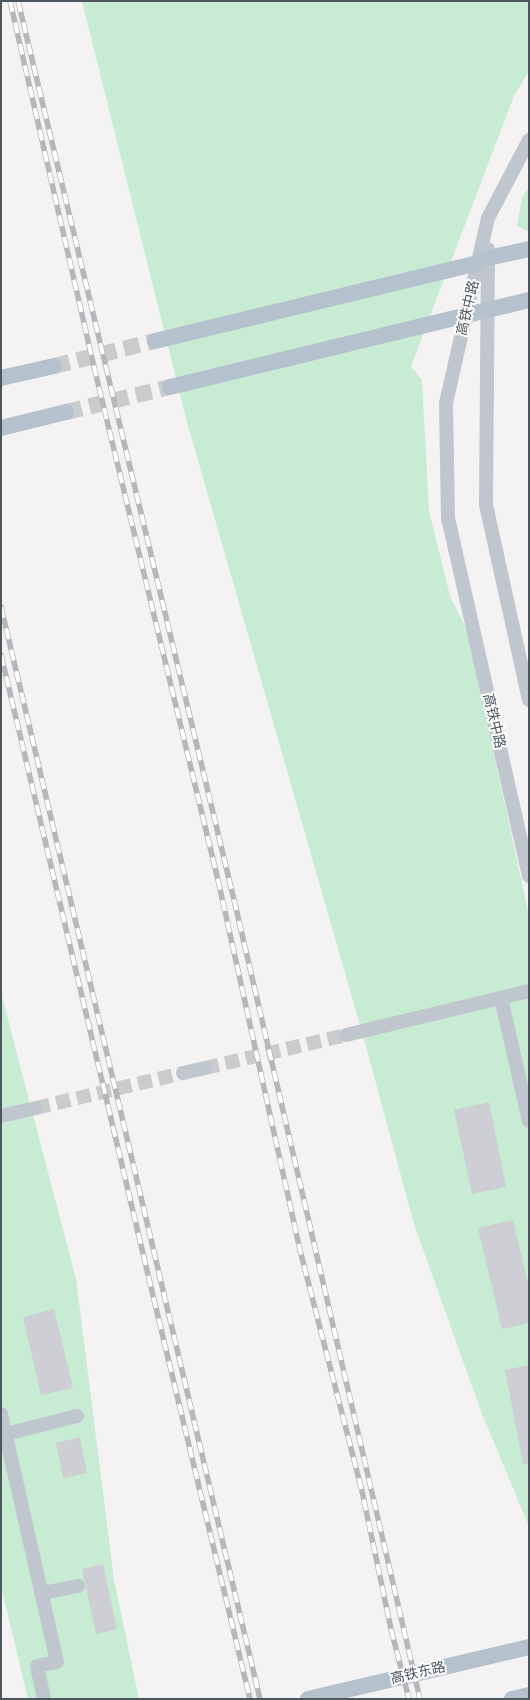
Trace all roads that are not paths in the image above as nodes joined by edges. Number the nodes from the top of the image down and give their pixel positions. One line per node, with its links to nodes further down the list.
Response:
1 (529, 140): 3 (street, 高铁中路)
2 (529, 249): 3 (main road)
3 (483, 261): 5 (street, 高铁中路); 6 (street, 高铁中路); 7 (main road)
4 (529, 300): 5 (main road)
5 (488, 311): 6 (main road); 13 (street, 高铁中路)
6 (466, 316): 10 (main road); 14 (street, 高铁中路)
7 (155, 341)
8 (54, 366): 9 (main road)
9 (1, 378)
10 (170, 387)
11 (66, 412): 12 (main road)
12 (1, 428)
13 (529, 700)
14 (529, 876)
15 (529, 991): 16 (street)
16 (500, 998): 17 (street); 22 (street)
17 (346, 1034)
18 (204, 1068): 19 (street)
19 (183, 1073)
20 (36, 1108): 21 (street)
21 (1, 1116)
22 (529, 1121)
23 (1, 1414): 25 (street)
24 (77, 1416): 25 (street)
25 (6, 1434): 27 (street)
26 (78, 1586): 27 (street)
27 (42, 1593): 30 (street)
28 (529, 1648): 31 (main road, 高铁东路)
29 (529, 1695): 32 (main road)
30 (44, 1699)
31 (308, 1699)
32 (512, 1699)

